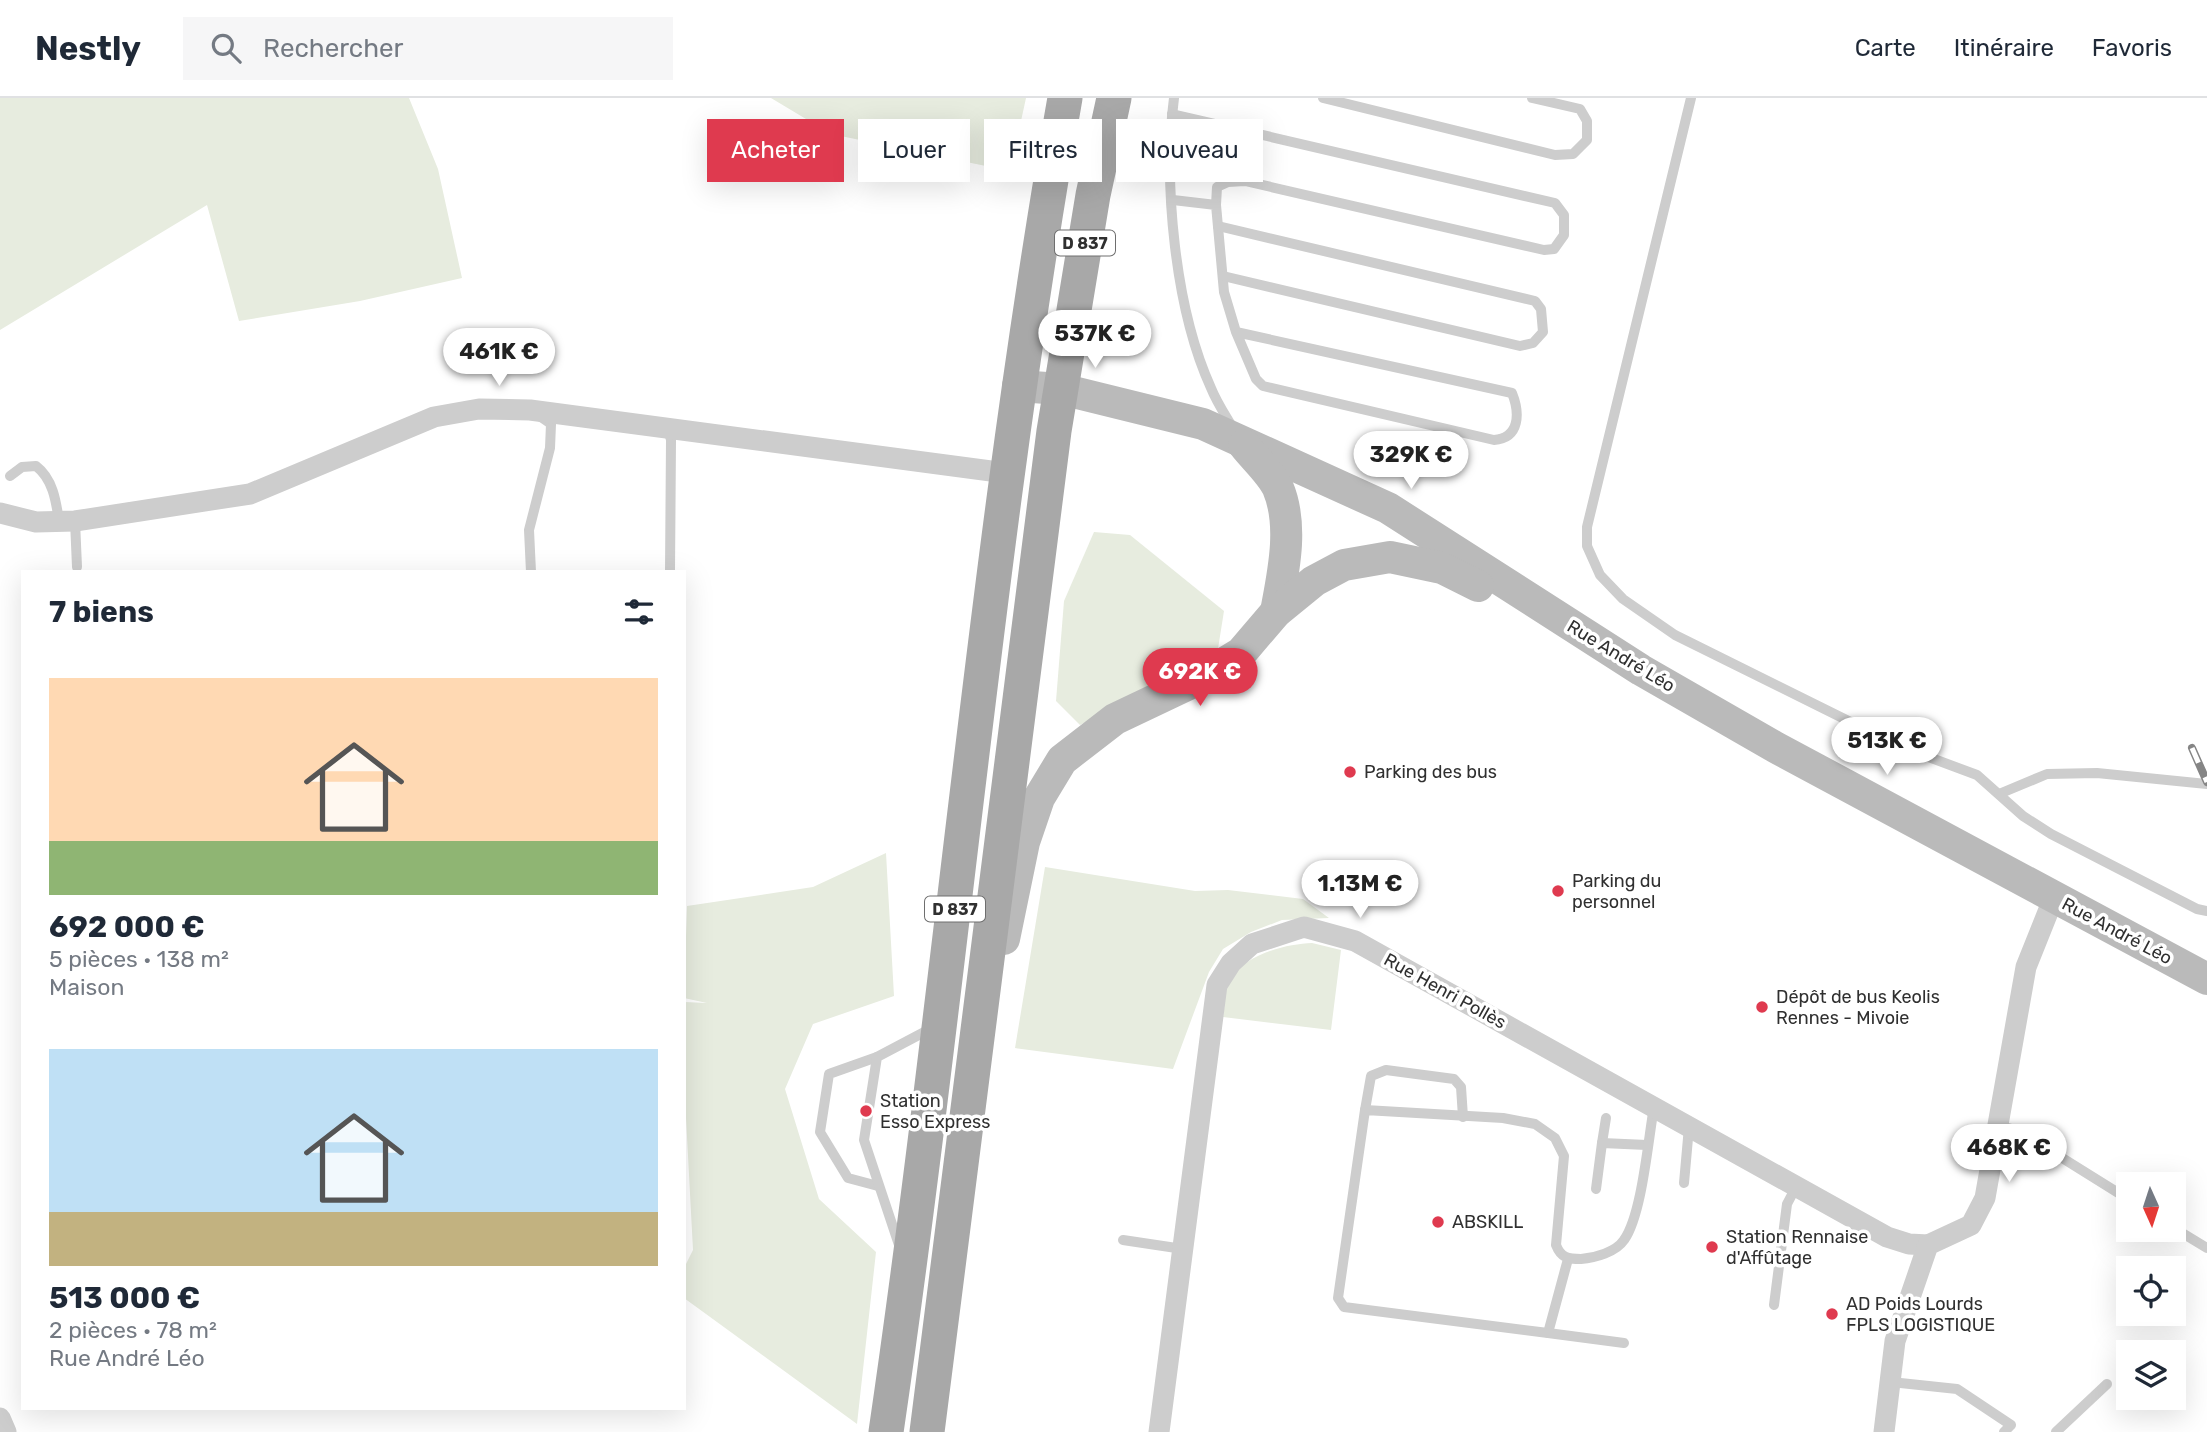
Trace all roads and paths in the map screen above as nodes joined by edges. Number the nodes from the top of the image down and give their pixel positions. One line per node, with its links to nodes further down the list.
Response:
1 (1065, 98): 13 (main road, D 837)
2 (1114, 98): 14 (main road, D 837)
3 (1174, 98): 7 (lane)
4 (1323, 98): 5 (lane)
5 (1532, 98)
6 (1691, 98): 28 (lane)
7 (1172, 114): 8 (lane); 9 (lane)
8 (1173, 200): 9 (lane); 17 (lane)
9 (1216, 205): 10 (lane)
10 (1219, 226): 11 (lane); 11 (lane)
11 (1223, 276): 12 (lane)
12 (1236, 332): 12 (lane)
13 (1018, 386): 14 (street, Rue André Léo); 18 (main road, D 837)
14 (1061, 388): 17 (street, Rue André Léo); 32 (main road, D 837)
15 (530, 410): 16 (street); 21 (street); 23 (lane)
16 (668, 428): 18 (street); 24 (lane)
17 (1238, 439): 25 (street, Rue André Léo); 26 (street)
18 (1006, 473): 33 (main road, D 837)
19 (10, 476): 21 (lane)
20 (0, 513): 21 (street)
21 (67, 521): 22 (lane)
22 (77, 567)
23 (531, 570)
24 (670, 570)
25 (1546, 610): 26 (street); 29 (street, Rue André Léo)
26 (1276, 612): 32 (street)
27 (2207, 784): 28 (lane)
28 (1999, 794): 30 (lane)
29 (2054, 897): 31 (street, Rue André Léo); 39 (street)
30 (2207, 911)
31 (2207, 979)
32 (981, 1001): 63 (main road, D 837)
33 (941, 1024): 34 (lane); 54 (main road, D 837)
34 (877, 1057): 44 (lane); 44 (lane)
35 (1654, 1107): 40 (street, Rue Henri Pollès); 42 (lane); 52 (street, Rue Henri Pollès)
36 (1364, 1110): 37 (lane); 37 (lane); 56 (lane)
37 (1463, 1117): 53 (lane)
38 (1606, 1118): 41 (lane)
39 (1997, 1125): 47 (lane); 50 (street)
40 (1689, 1127): 43 (lane); 45 (street, Rue Henri Pollès)
41 (1602, 1143): 42 (lane); 46 (lane)
42 (1647, 1145): 53 (lane)
43 (1684, 1183)
44 (878, 1186): 54 (lane)
45 (1796, 1186): 50 (street, Rue Henri Pollès); 55 (lane)
46 (1596, 1189)
47 (2116, 1192)
48 (2186, 1235): 51 (lane)
49 (1124, 1240): 52 (lane)
50 (1928, 1245): 58 (street)
51 (2207, 1248)
52 (1183, 1249): 64 (street, Rue Henri Pollès)
53 (1568, 1259): 56 (lane)
54 (909, 1273): 62 (main road, D 837)
55 (1774, 1305)
56 (1548, 1333): 57 (lane)
57 (1624, 1343)
58 (1891, 1382): 65 (street); 66 (lane)
59 (2106, 1384): 67 (lane)
60 (0, 1419): 61 (street)
61 (6, 1432)
62 (886, 1432)
63 (927, 1432)
64 (1159, 1432)
65 (1884, 1432)
66 (2004, 1432)
67 (2056, 1432)

